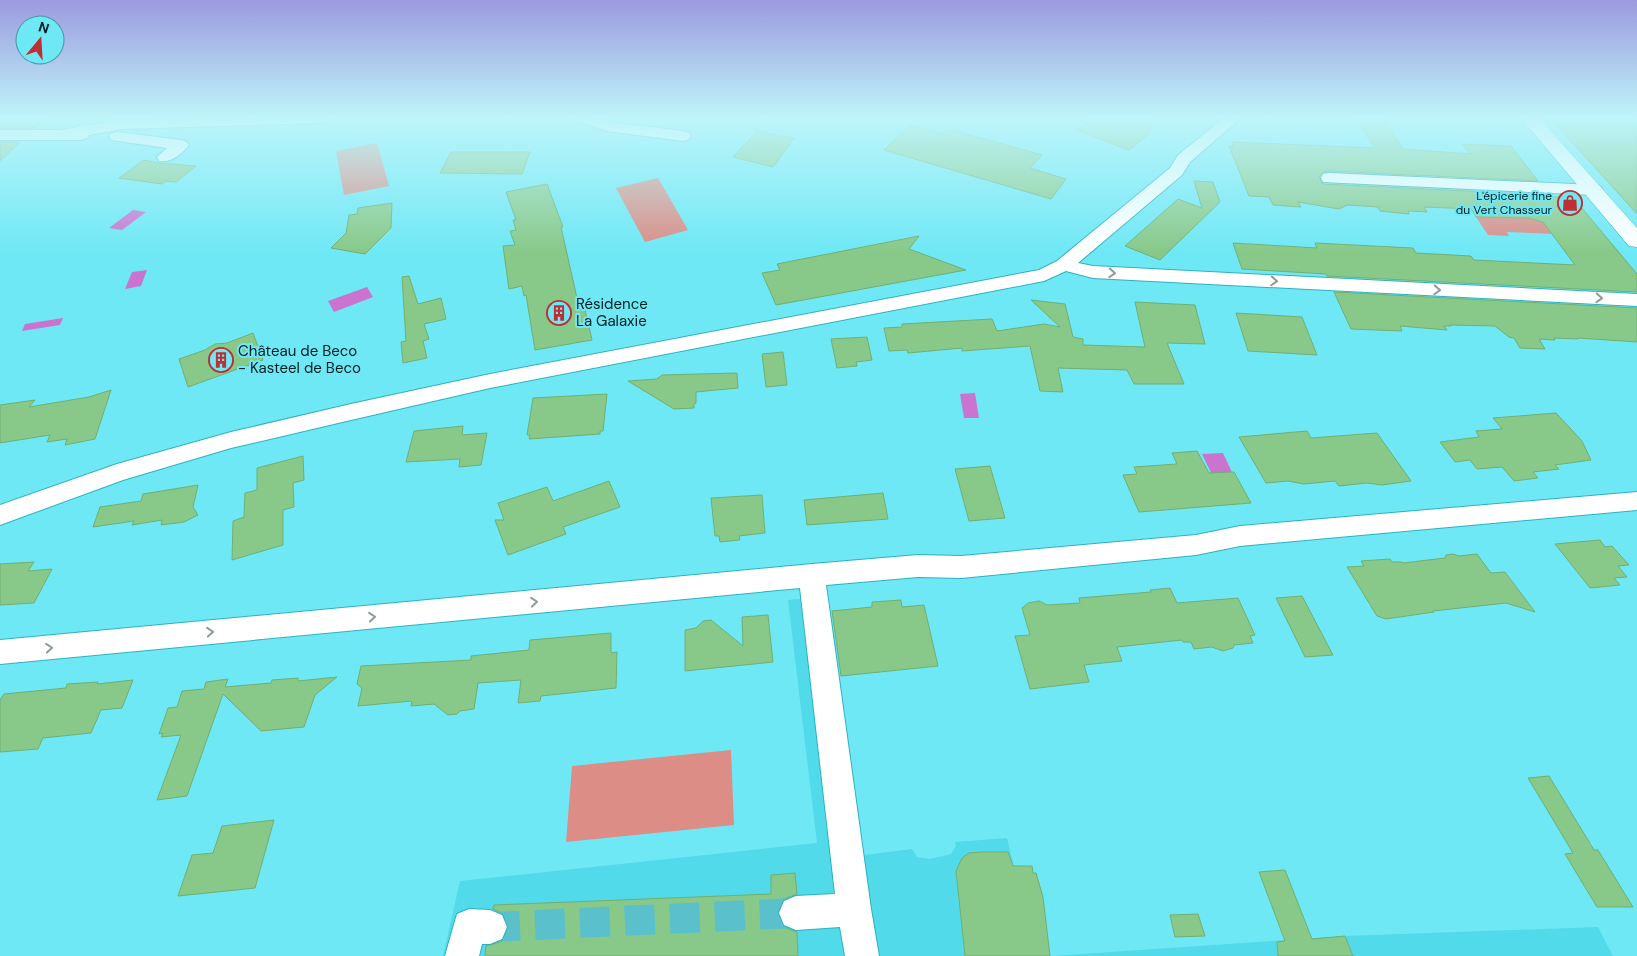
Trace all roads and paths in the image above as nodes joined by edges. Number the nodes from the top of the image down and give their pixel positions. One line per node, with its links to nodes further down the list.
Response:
1 (1182, 163): 6 (street)
2 (1570, 163): 4 (main road)
3 (1329, 178): 4 (street)
4 (1594, 190): 5 (main road)
5 (1637, 241)
6 (1064, 265): 7 (street, one-way to 7); 9 (street)
7 (1637, 300)
8 (1637, 501): 10 (street)
9 (0, 515)
10 (812, 576): 11 (street, one-way to 10); 12 (street)
11 (0, 652)
12 (854, 909): 13 (street); 16 (street)
13 (796, 913)
14 (490, 927): 15 (street)
15 (462, 956)
16 (862, 956)

